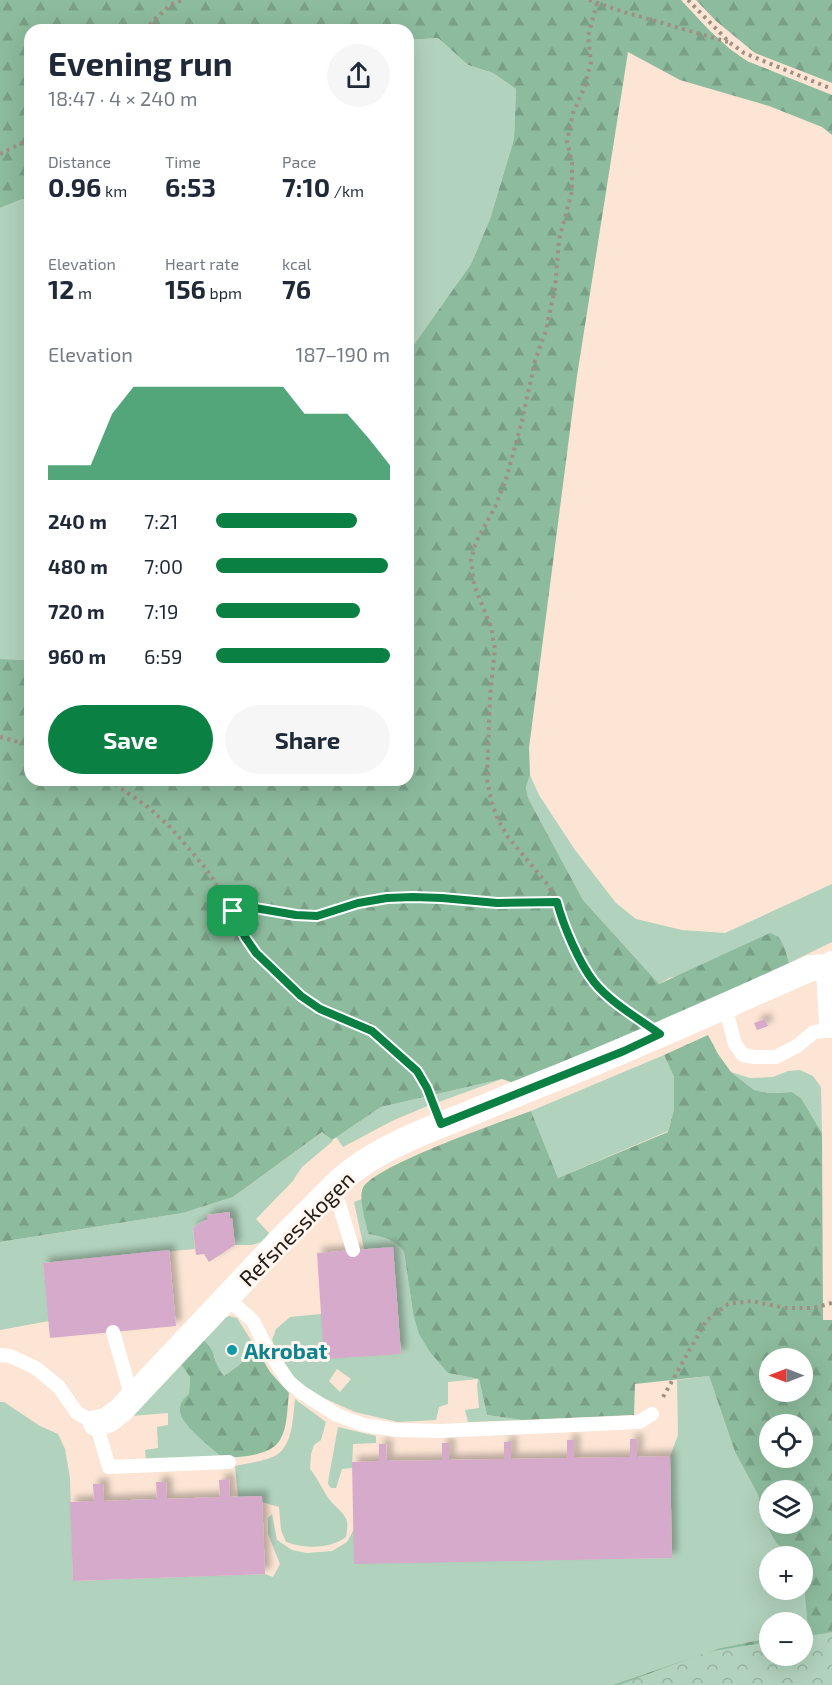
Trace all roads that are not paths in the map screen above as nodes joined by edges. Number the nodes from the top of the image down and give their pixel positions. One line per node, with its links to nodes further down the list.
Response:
1 (830, 966): 2 (street, Refsnesskogen); 3 (street)
2 (725, 1006): 4 (lane); 5 (street, Refsnesskogen)
3 (832, 1025)
4 (832, 1030)
5 (332, 1189): 6 (lane); 7 (street, Refsnesskogen)
6 (353, 1250)
7 (226, 1297): 10 (street, Refsnesskogen); 11 (lane)
8 (113, 1332): 10 (lane)
9 (0, 1355): 12 (lane)
10 (132, 1398): 12 (street, Refsnesskogen)
11 (652, 1414)
12 (96, 1423): 13 (lane)
13 (229, 1462)

